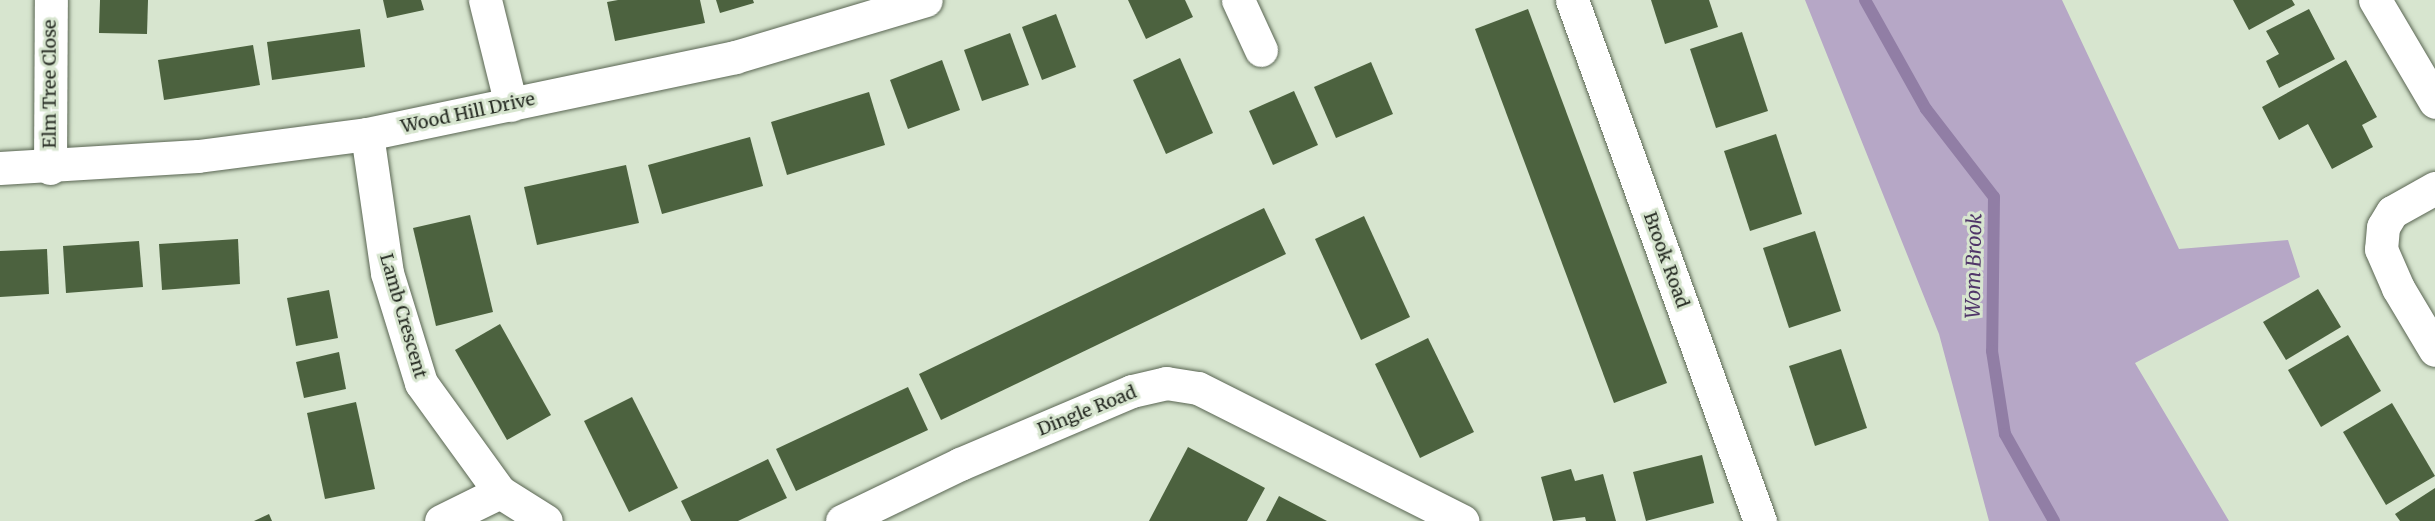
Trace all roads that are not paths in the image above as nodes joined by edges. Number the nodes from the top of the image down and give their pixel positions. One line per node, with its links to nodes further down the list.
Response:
1 (51, 0): 12 (street, Elm Tree Close)
2 (485, 0): 9 (street)
3 (926, 0): 9 (street, Wood Hill Drive)
4 (1238, 0): 7 (street)
5 (1572, 0): 20 (street, Brook Road)
6 (2375, 0): 8 (street)
7 (1261, 50)
8 (2435, 102)
9 (511, 105): 10 (street, Wood Hill Drive)
10 (367, 134): 12 (street, Wood Hill Drive); 15 (street, Lamb Crescent)
11 (0, 168): 12 (street, Wood Hill Drive)
12 (50, 168)
13 (2435, 188): 14 (street)
14 (2435, 350)
15 (500, 492): 16 (street); 17 (street, Lamb Crescent)
16 (441, 521)
17 (546, 521)
18 (842, 521): 19 (street, Dingle Road)
19 (1462, 521)
20 (1760, 521)

